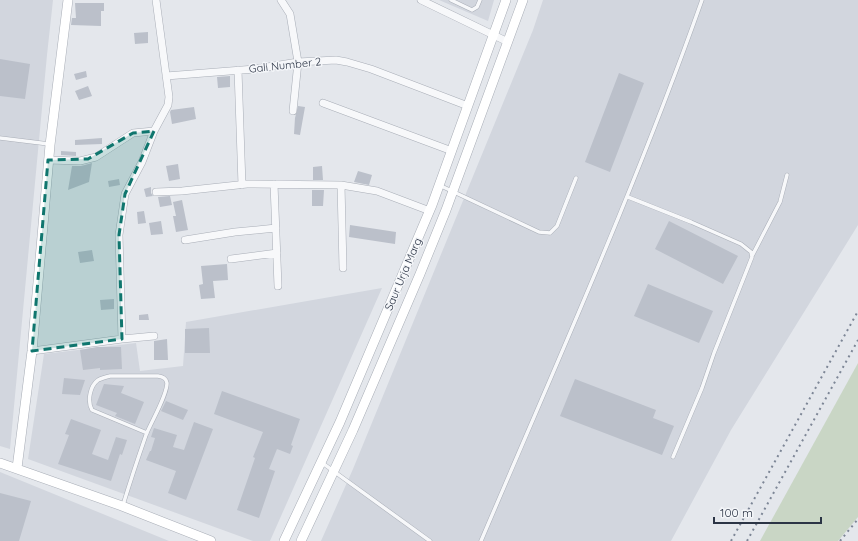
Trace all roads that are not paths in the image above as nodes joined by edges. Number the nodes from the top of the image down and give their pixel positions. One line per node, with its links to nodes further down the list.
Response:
1 (68, 0): 20 (street)
2 (156, 0): 14 (street)
3 (281, 0): 12 (street)
4 (421, 0): 10 (street)
5 (451, 0): 6 (lane)
6 (480, 0)
7 (506, 0): 10 (street, Saur Urja Marg)
8 (523, 0): 11 (street, Saur Urja Marg)
9 (702, 0): 31 (lane)
10 (494, 35): 11 (street); 16 (street, Saur Urja Marg)
11 (508, 42): 29 (street, Saur Urja Marg)
12 (298, 62): 13 (street, Gali Number 2); 16 (street, Gali Number 2); 17 (street)
13 (238, 70): 14 (street, Gali Number 2); 26 (street)
14 (166, 76): 18 (street)
15 (323, 103): 21 (street)
16 (468, 106): 21 (street, Saur Urja Marg)
17 (293, 111)
18 (154, 130): 22 (street); 43 (street)
19 (0, 138): 20 (lane)
20 (50, 144): 22 (street)
21 (452, 150): 28 (street, Saur Urja Marg)
22 (48, 160): 44 (street)
23 (787, 175): 36 (lane)
24 (576, 178): 29 (lane)
25 (274, 184): 26 (street); 27 (street); 33 (street)
26 (242, 185): 30 (street)
27 (341, 185): 32 (street); 38 (street)
28 (439, 185): 29 (lane); 32 (street, Saur Urja Marg)
29 (453, 191): 41 (street, Saur Urja Marg)
30 (156, 192)
31 (628, 197): 36 (lane); 56 (lane)
32 (430, 211): 40 (street, Saur Urja Marg)
33 (276, 228): 34 (street); 35 (street)
34 (185, 240)
35 (277, 253): 37 (street); 39 (street)
36 (752, 257): 46 (lane)
37 (231, 259)
38 (343, 268)
39 (278, 286)
40 (394, 295): 41 (street); 47 (street, Saur Urja Marg)
41 (408, 301): 50 (street, Saur Urja Marg)
42 (154, 336): 43 (street)
43 (122, 339): 44 (street)
44 (32, 351): 49 (street)
45 (147, 433): 45 (lane); 51 (lane)
46 (673, 457)
47 (321, 462): 50 (lane); 53 (street, Saur Urja Marg)
48 (0, 463): 49 (street)
49 (17, 468): 51 (street)
50 (334, 471): 54 (street, Saur Urja Marg); 55 (lane)
51 (122, 506): 52 (street)
52 (211, 541)
53 (284, 541)
54 (301, 541)
55 (430, 541)
56 (481, 541)

